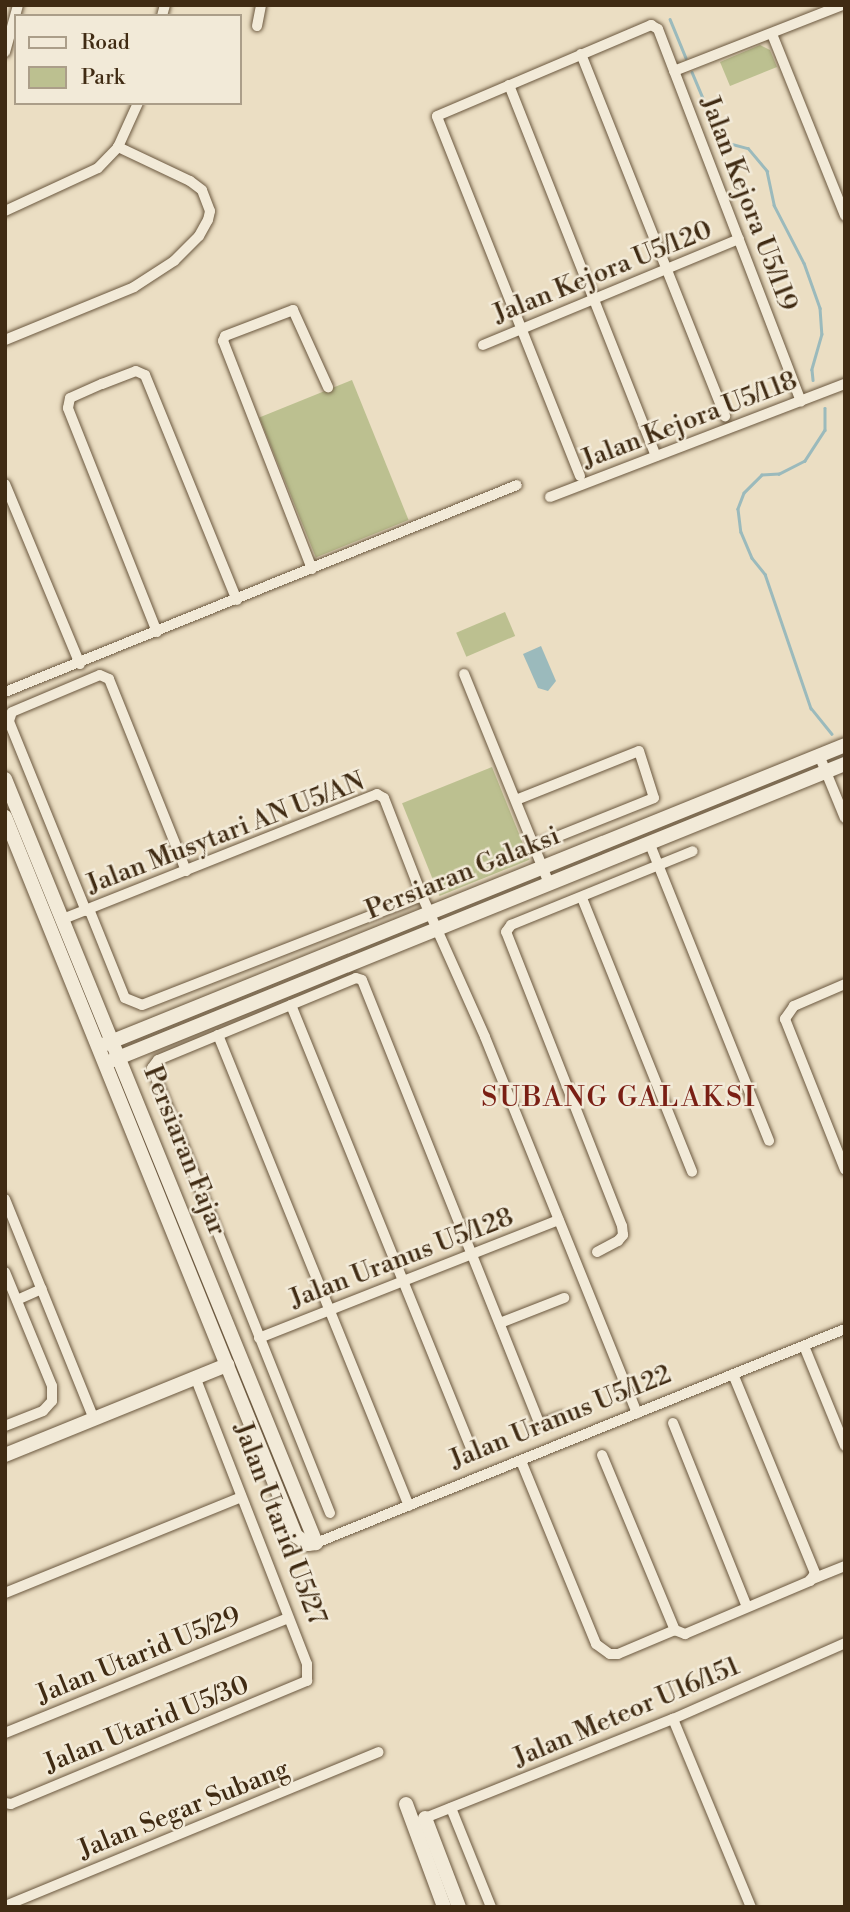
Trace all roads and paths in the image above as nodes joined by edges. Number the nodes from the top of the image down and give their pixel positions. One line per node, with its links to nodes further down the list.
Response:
1 (261, 5): 4 (street)
2 (842, 5): 5 (street)
3 (14, 19): 6 (street)
4 (257, 26)
5 (772, 34): 8 (street); 12 (street)
6 (5, 52)
7 (581, 54): 8 (street, Jalan Kejora U5/119); 9 (street); 16 (street)
8 (674, 71): 15 (street, Jalan Kejora U5/119)
9 (509, 85): 17 (street); 18 (street)
10 (137, 105): 11 (street)
11 (118, 147): 13 (street); 19 (street)
12 (841, 195): 14 (street)
13 (5, 211)
14 (845, 216)
15 (739, 239): 16 (street, Jalan Kejora U5/120); 23 (street, Jalan Kejora U5/119)
16 (667, 269): 17 (street, Jalan Kejora U5/120); 24 (street)
17 (594, 299): 18 (street, Jalan Kejora U5/120); 25 (street)
18 (521, 329): 20 (street, Jalan Kejora U5/120); 26 (street)
19 (5, 340)
20 (483, 345)
21 (845, 384): 23 (street, Jalan Kejora U5/118)
22 (328, 387): 30 (street)
23 (801, 401): 25 (street, Jalan Kejora U5/118)
24 (725, 416)
25 (656, 457): 29 (street, Jalan Kejora U5/118)
26 (580, 476)
27 (5, 484): 33 (street)
28 (517, 485): 30 (street)
29 (550, 497)
30 (312, 569): 31 (street)
31 (237, 600): 32 (street); 32 (street)
32 (157, 632): 33 (street)
33 (80, 664): 35 (street)
34 (464, 674): 41 (street)
35 (6, 691)
36 (845, 745): 37 (main road, Persiaran Galaksi)
37 (819, 755): 39 (street); 48 (main road, Persiaran Galaksi)
38 (845, 764): 39 (main road, Persiaran Galaksi)
39 (826, 772): 43 (street); 44 (main road, Persiaran Galaksi)
40 (5, 779): 55 (main road, Persiaran Fajar)
41 (516, 800): 45 (street); 45 (street)
42 (5, 817): 60 (main road, Persiaran Fajar)
43 (845, 818)
44 (649, 842): 47 (street); 50 (main road, Persiaran Galaksi)
45 (534, 846): 48 (street)
46 (692, 852): 47 (street)
47 (659, 866): 52 (street); 62 (street)
48 (543, 867): 50 (street); 54 (main road, Persiaran Galaksi)
49 (186, 871): 51 (street, Jalan Musytari AN U5/AN); 53 (street, Jalan Musytari AN U5/AN); 53 (street)
50 (549, 883): 56 (main road, Persiaran Galaksi)
51 (422, 896): 53 (street); 54 (street)
52 (582, 898): 64 (street); 67 (street)
53 (88, 910): 55 (street, Jalan Musytari AN U5/AN)
54 (430, 914): 56 (street); 60 (main road, Persiaran Galaksi)
55 (63, 919): 60 (main road, Persiaran Fajar)
56 (436, 929): 61 (main road, Persiaran Galaksi); 66 (street)
57 (845, 984): 63 (street)
58 (291, 1005): 59 (street); 68 (street); 71 (street)
59 (218, 1035): 75 (street); 78 (street)
60 (105, 1044): 61 (main road, Persiaran Fajar)
61 (112, 1060): 69 (main road, Persiaran Fajar); 80 (main road, Persiaran Fajar)
62 (769, 1141)
63 (845, 1170)
64 (692, 1172)
65 (5, 1199): 72 (street)
66 (559, 1220): 68 (street, Jalan Uranus U5/128); 83 (street)
67 (597, 1252)
68 (473, 1254): 71 (street, Jalan Uranus U5/128); 76 (street)
69 (202, 1259): 80 (main road); 89 (main road, Persiaran Fajar)
70 (5, 1272): 74 (street)
71 (403, 1281): 75 (street, Jalan Uranus U5/128); 90 (street)
72 (42, 1289): 74 (street); 85 (street)
73 (564, 1298): 76 (street)
74 (16, 1300): 87 (street)
75 (329, 1310): 78 (street, Jalan Uranus U5/128); 95 (street)
76 (500, 1323): 84 (street)
77 (845, 1329): 79 (street, Jalan Uranus U5/122)
78 (260, 1338): 96 (street)
79 (804, 1346): 81 (street, Jalan Uranus U5/122); 88 (street)
80 (226, 1365): 82 (main road); 89 (main road); 97 (main road, Persiaran Fajar)
81 (733, 1374): 83 (street, Jalan Uranus U5/122); 99 (street)
82 (195, 1377): 85 (main road); 94 (street, Jalan Utarid U5/27)
83 (637, 1414): 93 (street, Jalan Uranus U5/122)
84 (563, 1416)
85 (94, 1419): 91 (main road)
86 (673, 1423): 101 (street)
87 (5, 1426)
88 (845, 1446)
89 (280, 1453): 97 (main road, Persiaran Fajar)
90 (473, 1453)
91 (5, 1455)
92 (602, 1455): 103 (street)
93 (521, 1461): 95 (street, Jalan Uranus U5/122); 103 (street)
94 (241, 1497): 100 (street); 102 (street, Jalan Utarid U5/27)
95 (409, 1506): 97 (street, Jalan Uranus U5/122)
96 (331, 1513)
97 (316, 1543)
98 (845, 1566): 99 (street)
99 (812, 1577): 101 (street)
100 (5, 1593)
101 (747, 1607): 103 (street)
102 (288, 1618): 105 (street, Jalan Utarid U5/27); 107 (street, Jalan Utarid U5/29)
103 (674, 1630)
104 (845, 1643): 106 (street, Jalan Meteor U16/151)
105 (299, 1686): 109 (street, Jalan Utarid U5/30)
106 (673, 1719): 111 (street, Jalan Meteor U16/151); 117 (street)
107 (5, 1733)
108 (378, 1752): 113 (street, Jalan Segar Subang)
109 (8, 1803)
110 (405, 1804): 114 (main road)
111 (451, 1808): 112 (street, Jalan Meteor U16/151); 116 (street)
112 (425, 1818): 115 (main road)
113 (5, 1906)
114 (444, 1907)
115 (459, 1907)
116 (491, 1907)
117 (751, 1907)

